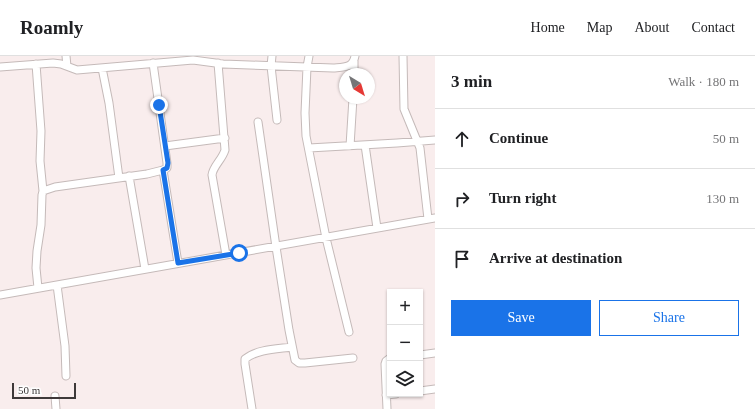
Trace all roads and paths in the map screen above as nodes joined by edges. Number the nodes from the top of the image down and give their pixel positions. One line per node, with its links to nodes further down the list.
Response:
1 (66, 56): 10 (street)
2 (272, 56): 11 (street)
3 (310, 56): 12 (street)
4 (402, 56): 19 (street)
5 (355, 59): 12 (street)
6 (153, 63): 7 (street); 13 (street); 21 (street)
7 (218, 63): 11 (street); 17 (street)
8 (36, 64): 9 (street); 10 (street); 27 (street)
9 (0, 66)
10 (66, 66): 13 (street)
11 (271, 66): 12 (street); 15 (street)
12 (307, 67): 23 (street)
13 (102, 68): 26 (street)
14 (353, 104): 22 (street)
15 (277, 120)
16 (258, 122): 31 (street)
17 (225, 138): 21 (street); 32 (street)
18 (435, 140): 19 (street)
19 (417, 141): 20 (street); 28 (street)
20 (365, 145): 22 (street); 29 (street)
21 (165, 146): 24 (street)
22 (350, 146): 23 (street)
23 (308, 148): 30 (street)
24 (163, 170): 25 (street); 33 (street)
25 (128, 176): 26 (street); 34 (street)
26 (119, 178): 27 (street)
27 (43, 191): 36 (street)
28 (431, 218): 29 (street)
29 (377, 228): 30 (street)
30 (326, 238): 31 (street); 38 (street)
31 (276, 246): 32 (street); 39 (street)
32 (226, 255): 33 (street)
33 (178, 263): 34 (street)
34 (145, 269): 35 (street)
35 (57, 285): 36 (street); 44 (street)
36 (38, 288): 37 (street)
37 (0, 294)
38 (349, 332)
39 (292, 347): 42 (street); 50 (street)
40 (435, 353): 41 (street)
41 (423, 355)
42 (353, 358)
43 (387, 360): 47 (street)
44 (66, 376)
45 (435, 389): 46 (street)
46 (423, 391)
47 (386, 395): 51 (street)
48 (55, 396): 49 (street)
49 (56, 409)
50 (252, 409)
51 (387, 409)

